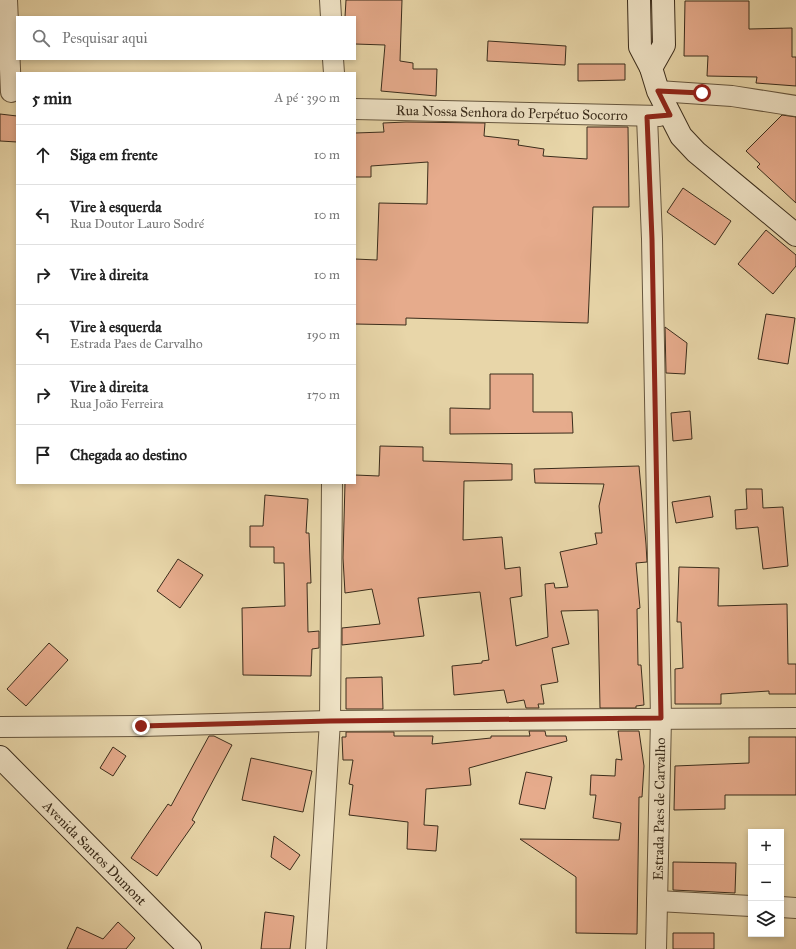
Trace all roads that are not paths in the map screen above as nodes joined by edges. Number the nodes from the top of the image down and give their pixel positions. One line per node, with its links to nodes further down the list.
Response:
1 (7, 0): 10 (street)
2 (330, 0): 5 (street)
3 (640, 0): 7 (main road)
4 (663, 0): 7 (main road)
5 (331, 16)
6 (333, 60): 8 (street)
7 (651, 68): 9 (main road)
8 (334, 72)
9 (658, 91): 11 (street); 13 (main road)
10 (10, 92)
11 (796, 106)
12 (356, 109): 14 (street, Rua Nossa Senhora do Perpétuo Socorro)
13 (670, 115): 14 (street, Rua Nossa Senhora do Perpétuo Socorro); 15 (main road)
14 (647, 117): 17 (street, Estrada Paes de Carvalho)
15 (796, 234)
16 (332, 484): 19 (street)
17 (661, 718): 18 (street); 19 (street); 22 (street, Estrada Paes de Carvalho)
18 (796, 718)
19 (330, 721): 20 (street); 27 (street)
20 (0, 727)
21 (0, 758): 26 (main road, Avenida Santos Dumont)
22 (657, 902): 23 (street); 28 (street, Estrada Paes de Carvalho)
23 (748, 906)
24 (784, 907): 25 (street)
25 (796, 908)
26 (190, 949)
27 (316, 949)
28 (656, 949)

